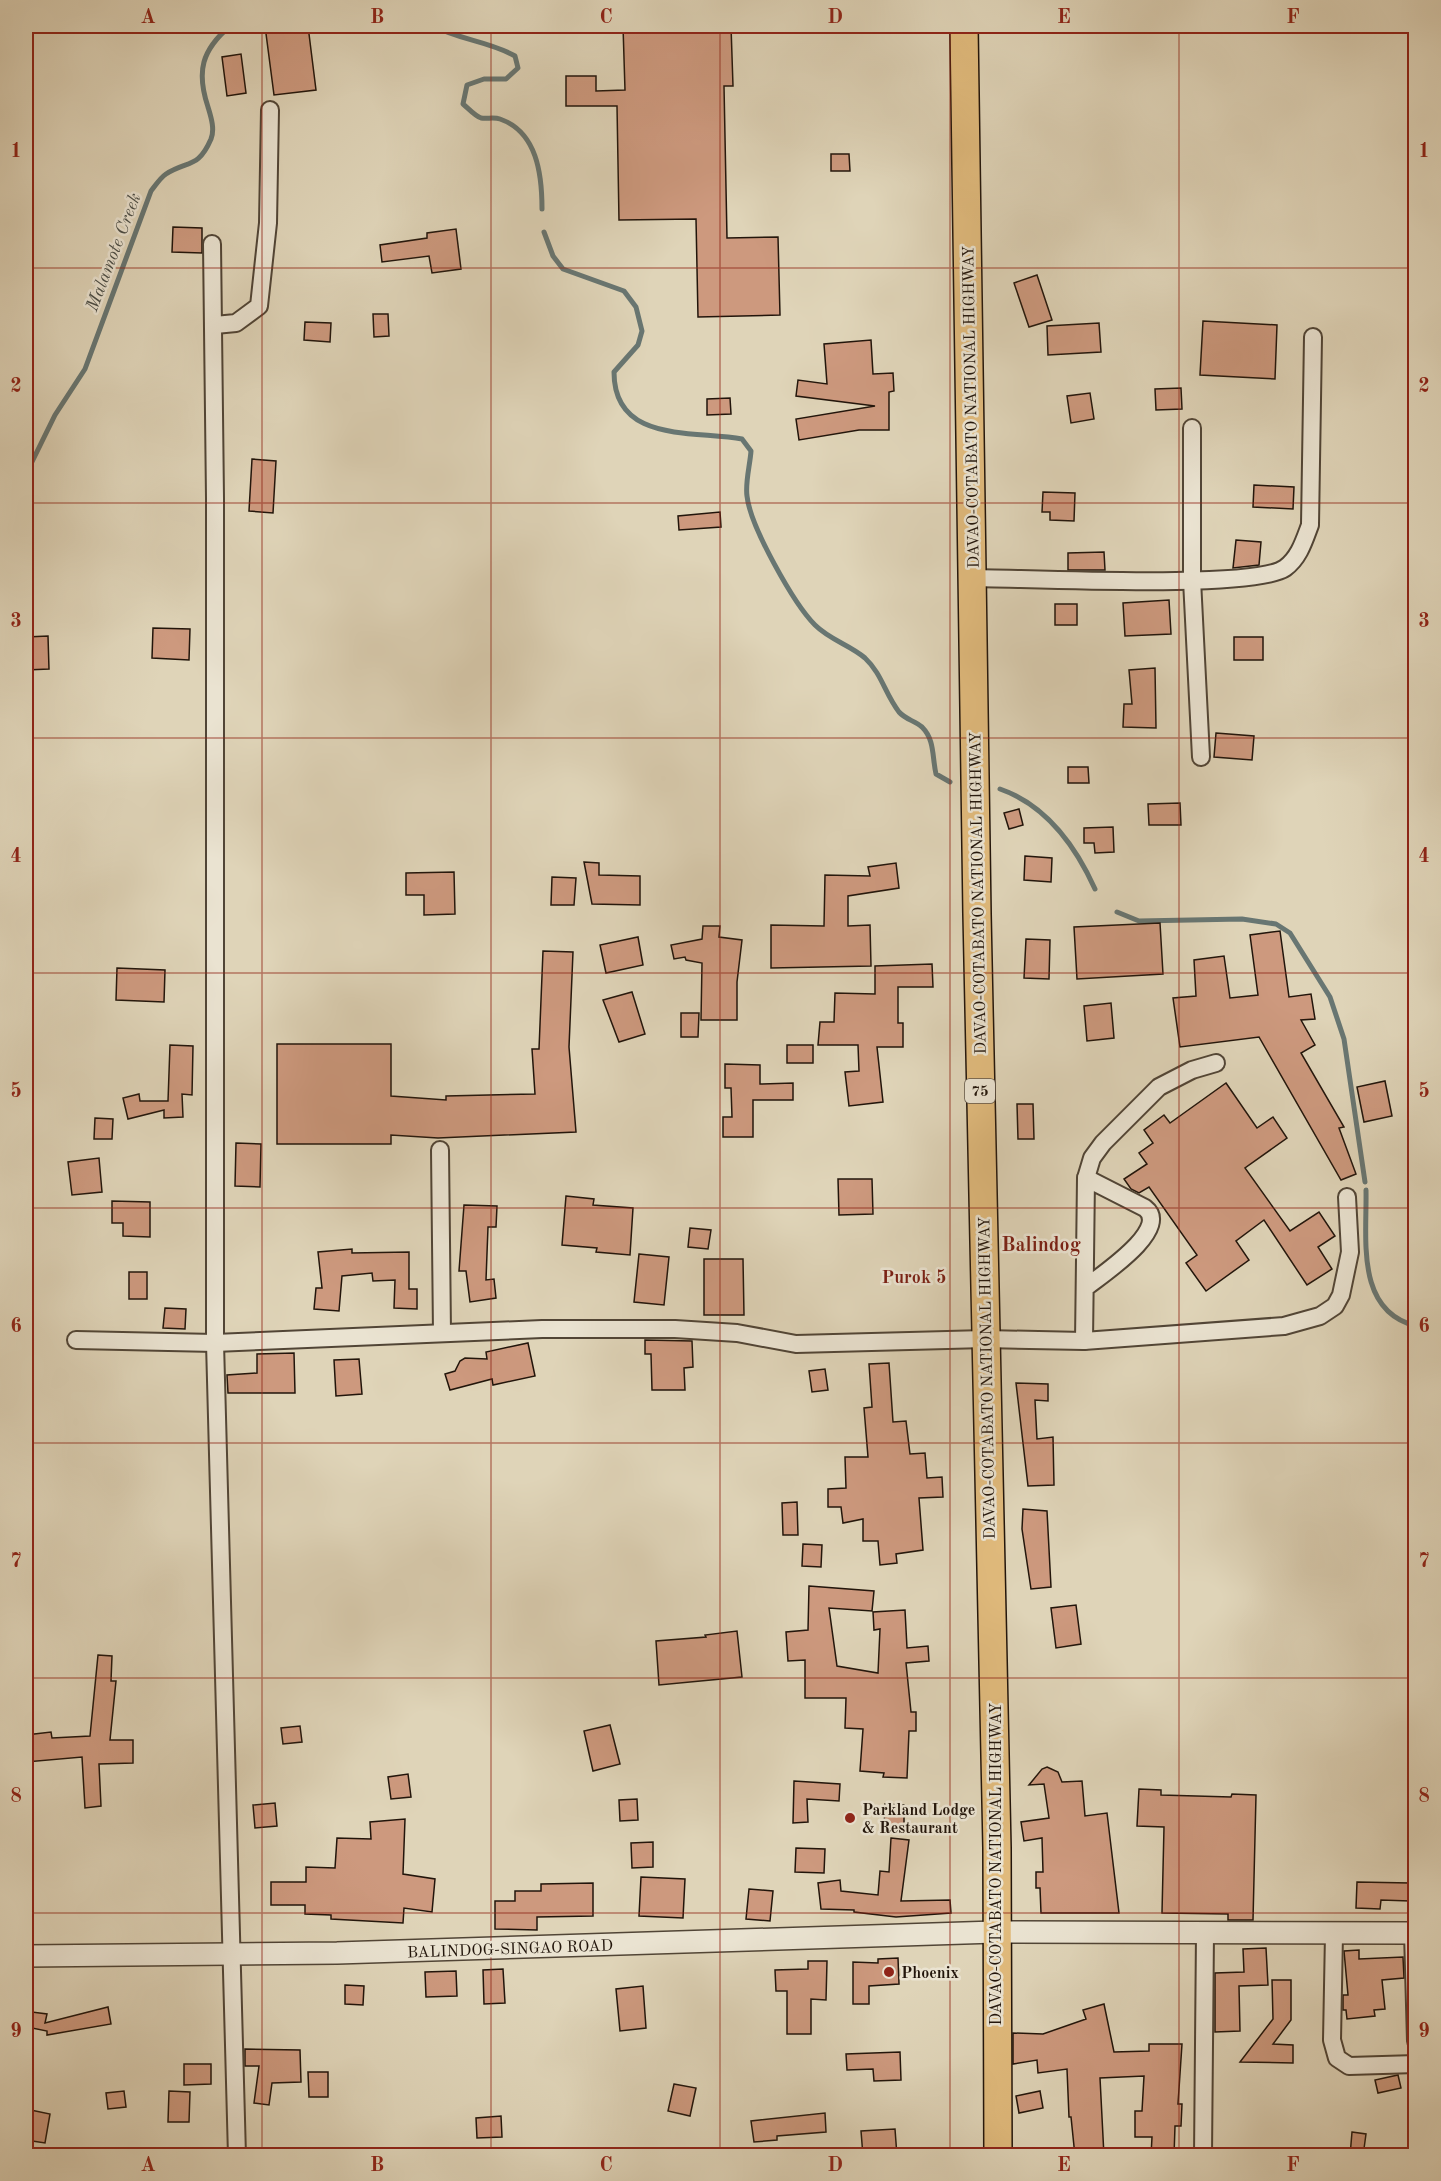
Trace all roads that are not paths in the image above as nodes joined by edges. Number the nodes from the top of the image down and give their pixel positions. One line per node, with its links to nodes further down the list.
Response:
1 (964, 26): 7 (highway, DAVAO-COTABATO NATIONAL HIGHWAY / 75)
2 (270, 110): 4 (street)
3 (212, 244): 4 (street)
4 (215, 325): 19 (street)
5 (1313, 337): 8 (street)
6 (1192, 428): 8 (street)
7 (972, 578): 8 (street); 16 (highway, DAVAO-COTABATO NATIONAL HIGHWAY / 75)
8 (1192, 580): 9 (street)
9 (1201, 758)
10 (1216, 1063): 12 (street)
11 (440, 1150): 15 (street)
12 (1086, 1178): 14 (street); 14 (street)
13 (1347, 1197): 18 (street)
14 (1084, 1288): 18 (street)
15 (442, 1332): 16 (street); 19 (street)
16 (985, 1339): 18 (street); 20 (highway, DAVAO-COTABATO NATIONAL HIGHWAY / 75)
17 (76, 1340): 19 (street)
18 (1084, 1341)
19 (215, 1342): 24 (street)
20 (995, 1932): 21 (street, BALINDOG-SINGAO ROAD); 24 (street, BALINDOG-SINGAO ROAD); 29 (highway, DAVAO-COTABATO NATIONAL HIGHWAY / 75)
21 (1205, 1933): 23 (street, BALINDOG-SINGAO ROAD); 30 (street)
22 (1414, 1933): 23 (street, BALINDOG-SINGAO ROAD); 26 (street)
23 (1334, 1934): 27 (street)
24 (230, 1954): 25 (street, BALINDOG-SINGAO ROAD); 28 (street)
25 (26, 1956)
26 (1416, 2041)
27 (1416, 2064)
28 (237, 2156)
29 (998, 2156)
30 (1203, 2156)

